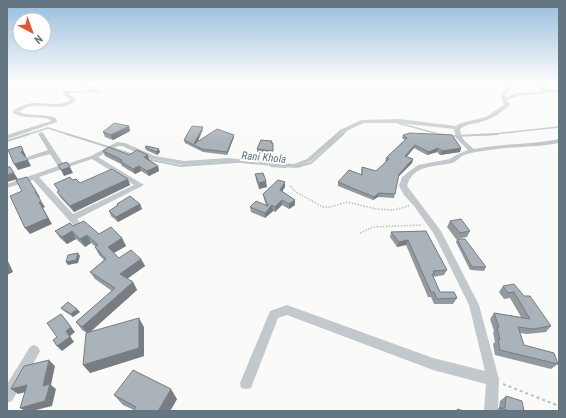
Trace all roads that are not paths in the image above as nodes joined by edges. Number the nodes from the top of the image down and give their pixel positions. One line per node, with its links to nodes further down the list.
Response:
1 (70, 102): 5 (street)
2 (506, 102): 3 (street)
3 (457, 133): 8 (street); 9 (street)
4 (41, 134): 7 (street)
5 (7, 137)
6 (559, 141): 8 (street)
7 (52, 151): 10 (street); 11 (street)
8 (473, 151): 17 (street)
9 (93, 156): 11 (street); 14 (street)
10 (29, 158)
11 (62, 167): 12 (street)
12 (35, 177): 13 (street); 14 (street)
13 (7, 186)
14 (72, 218): 15 (street)
15 (78, 224)
16 (34, 351): 19 (street)
17 (493, 379): 18 (street); 20 (street)
18 (246, 383)
19 (7, 396)
20 (491, 411)

